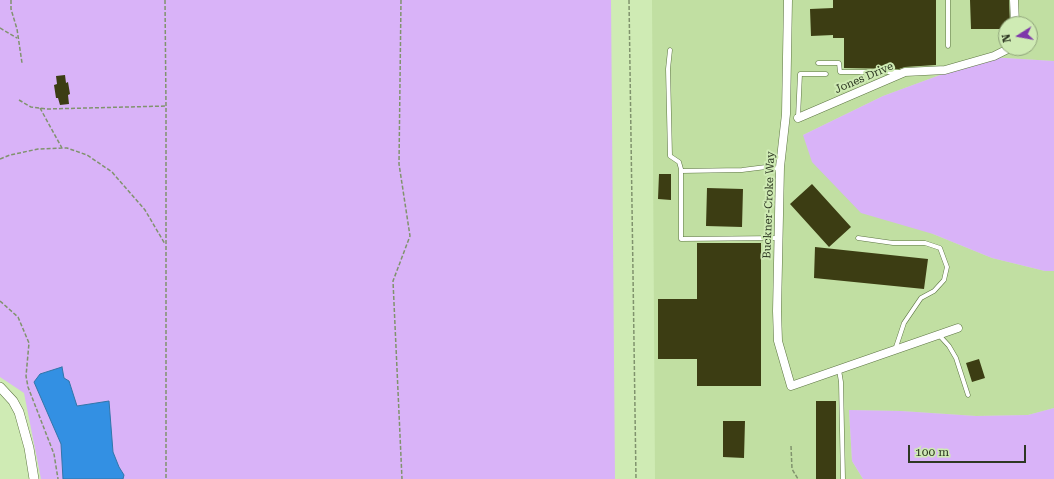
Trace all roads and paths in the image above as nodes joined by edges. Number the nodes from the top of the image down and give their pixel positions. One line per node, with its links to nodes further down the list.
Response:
1 (11, 0): 10 (path)
2 (165, 0): 19 (path)
3 (402, 0): 40 (path)
4 (629, 0): 41 (path)
5 (788, 0): 24 (street, Buckner-Croke Way)
6 (948, 0): 11 (lane)
7 (1014, 0): 8 (street)
8 (1015, 16)
9 (0, 28): 10 (path)
10 (18, 39): 14 (path)
11 (948, 46)
12 (670, 50): 25 (lane)
13 (998, 54): 16 (street, Jones Drive)
14 (22, 63)
15 (818, 63): 16 (lane)
16 (906, 72): 21 (street, Jones Drive)
17 (826, 74): 21 (lane)
18 (19, 100): 20 (path)
19 (166, 106): 20 (path); 28 (path)
20 (40, 108): 22 (path)
21 (798, 118)
22 (62, 148): 23 (path); 28 (path)
23 (0, 159)
24 (780, 169): 25 (lane); 26 (street, Buckner-Croke Way)
25 (681, 171): 26 (lane)
26 (779, 238): 33 (street, Buckner-Croke Way)
27 (858, 238): 32 (lane)
28 (166, 246): 39 (path)
29 (0, 301): 38 (path)
30 (958, 328): 31 (street)
31 (938, 335): 32 (street); 35 (lane)
32 (895, 350): 33 (street)
33 (839, 369): 43 (lane)
34 (0, 387): 37 (street)
35 (968, 395)
36 (791, 446): 42 (path)
37 (34, 479)
38 (58, 479)
39 (166, 479)
40 (402, 479)
41 (636, 479)
42 (798, 479)
43 (843, 479)

